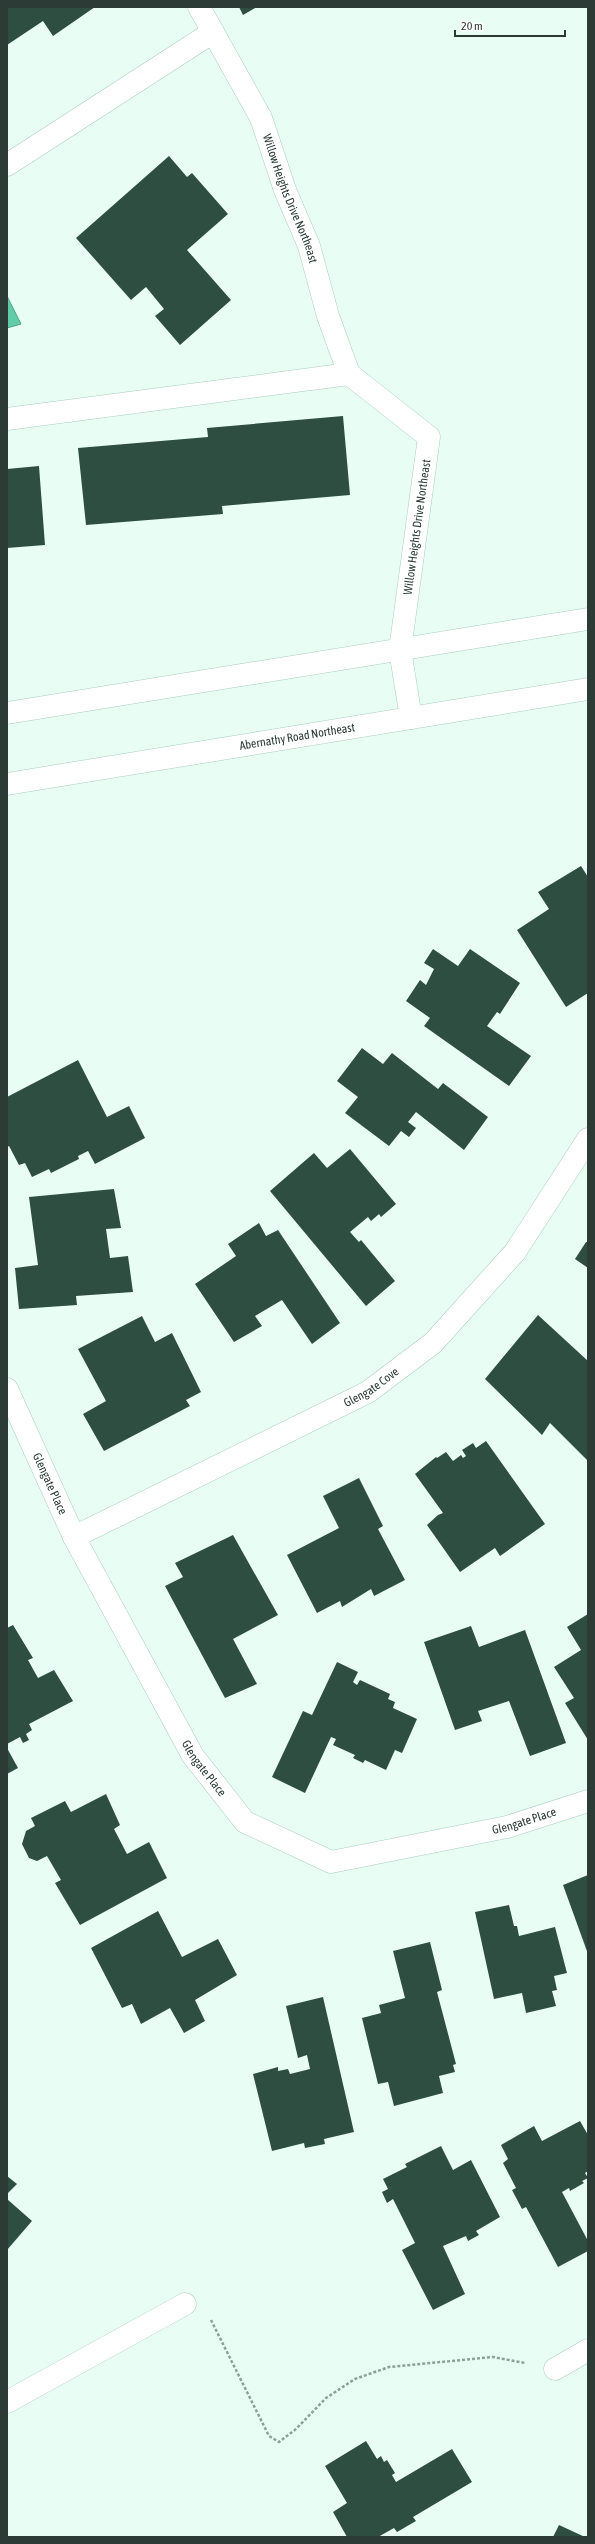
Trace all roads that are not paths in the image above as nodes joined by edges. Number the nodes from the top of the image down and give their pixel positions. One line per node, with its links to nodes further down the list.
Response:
1 (199, 7): 2 (street, Willow Heights Drive Northeast)
2 (213, 32): 3 (street); 4 (street, Willow Heights Drive Northeast)
3 (7, 165)
4 (349, 374): 5 (street); 7 (street, Willow Heights Drive Northeast)
5 (7, 419)
6 (588, 619): 7 (street)
7 (400, 650): 9 (street); 10 (street, Willow Heights Drive Northeast)
8 (588, 689): 10 (street, Abernathy Road Northeast)
9 (7, 713)
10 (411, 718): 11 (street, Abernathy Road Northeast)
11 (7, 784)
12 (588, 1139): 14 (street, Glengate Cove)
13 (7, 1389): 14 (street, Glengate Place)
14 (74, 1537): 15 (street, Glengate Place)
15 (588, 1801)
16 (185, 2304): 19 (street)
17 (588, 2350): 18 (street)
18 (555, 2369)
19 (7, 2402)

